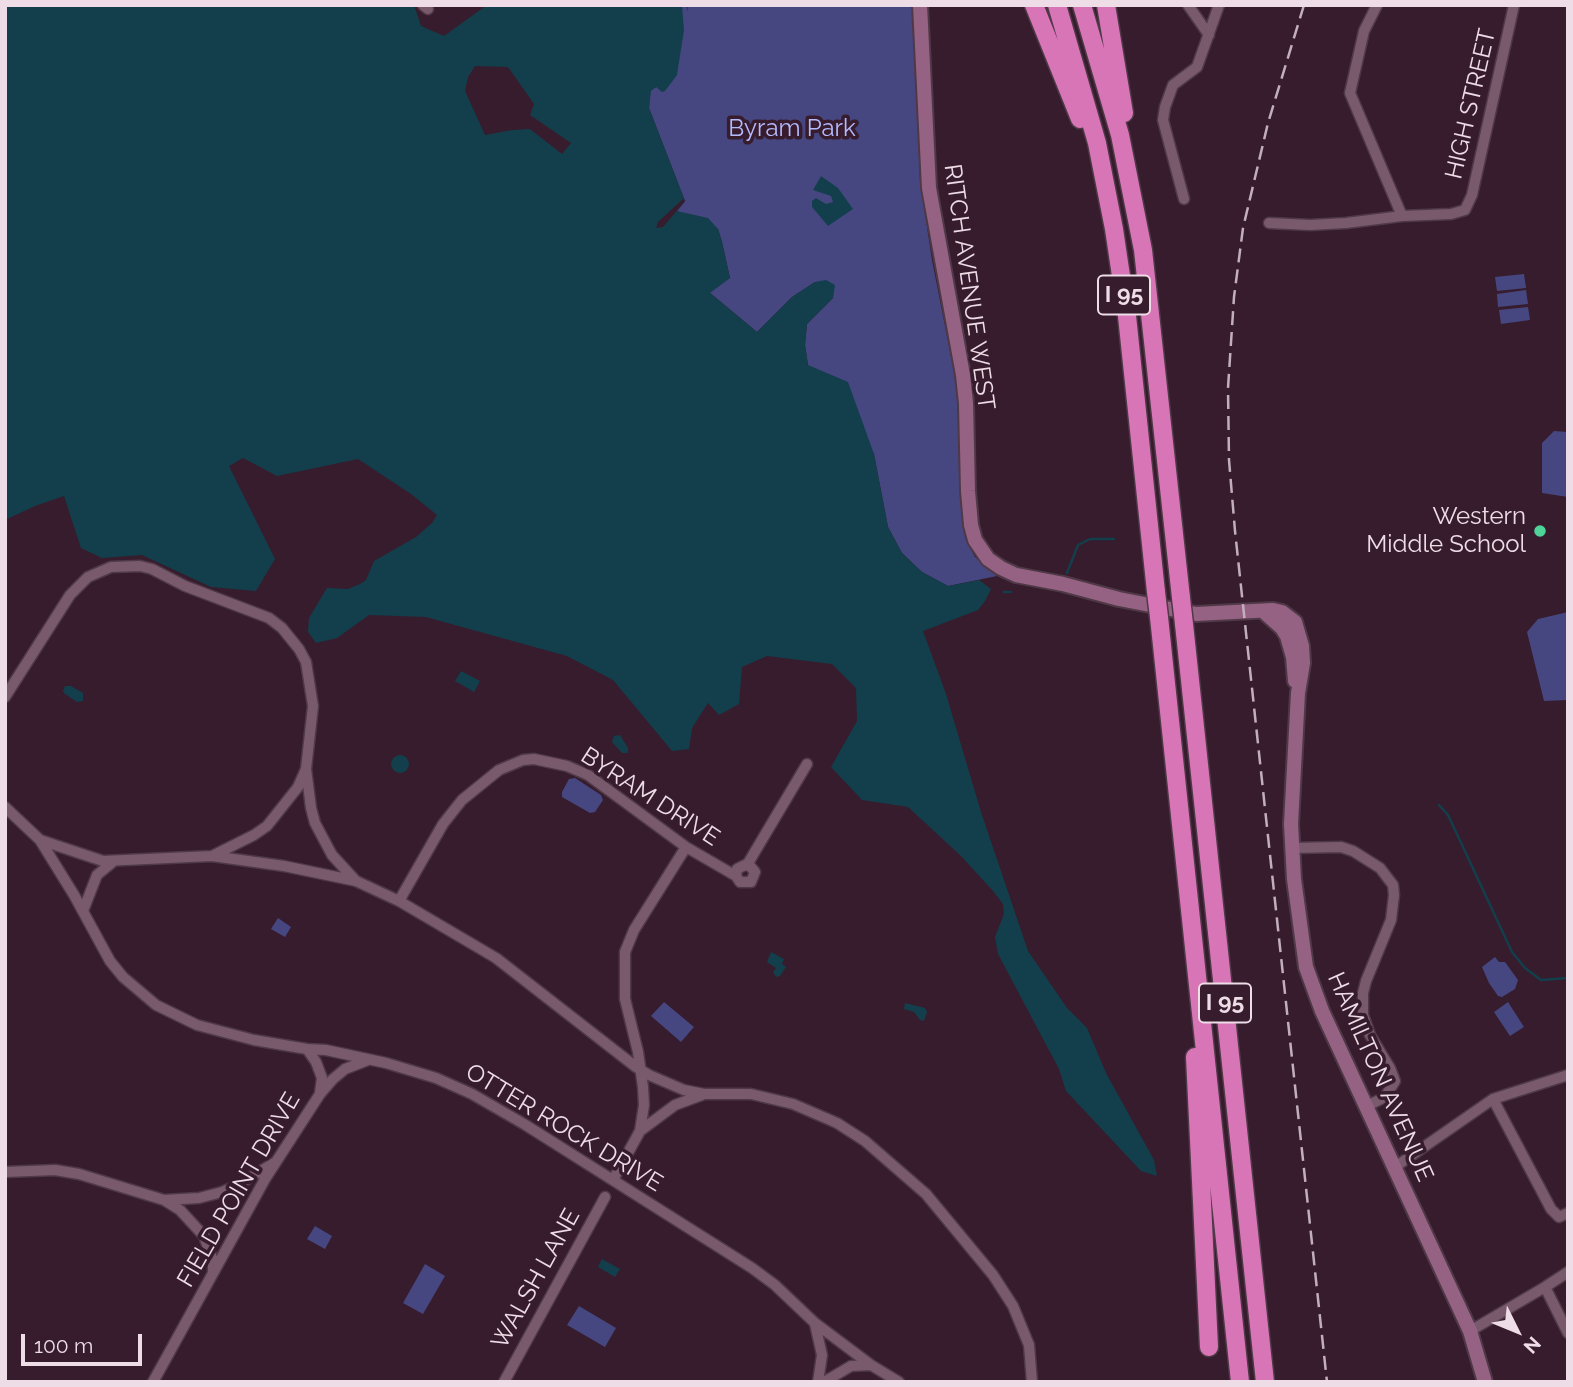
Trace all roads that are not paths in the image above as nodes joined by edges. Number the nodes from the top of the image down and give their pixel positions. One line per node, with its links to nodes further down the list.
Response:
1 (920, 5): 16 (main road, RITCH AVENUE WEST)
2 (1034, 5): 15 (highway)
3 (1057, 5): 15 (highway, I 95)
4 (1082, 5): 13 (highway, I 95)
5 (1106, 5): 13 (highway)
6 (1188, 5): 10 (street)
7 (1219, 5): 10 (street)
8 (1377, 5): 12 (street)
9 (1514, 5): 12 (street, HIGH STREET)
10 (1209, 35): 11 (street)
11 (1184, 199)
12 (1402, 216): 14 (street)
13 (1138, 221): 63 (highway, I 95, bridge)
14 (1269, 223)
15 (1114, 229): 31 (highway, I 95, bridge)
16 (1119, 599): 23 (main road, HAMILTON AVENUE)
17 (5, 697): 19 (street)
18 (807, 764): 26 (street)
19 (306, 769): 24 (street); 28 (street)
20 (5, 807): 21 (street)
21 (40, 840): 25 (street); 30 (street, OTTER ROCK DRIVE)
22 (686, 847): 27 (street, BYRAM DRIVE); 29 (street, BYRAM DRIVE); 34 (street)
23 (1292, 848): 39 (main road, HAMILTON AVENUE); 39 (street)
24 (212, 856): 25 (street); 28 (street)
25 (114, 861): 30 (street)
26 (747, 865): 27 (street, BYRAM DRIVE); 27 (street, BYRAM DRIVE)
27 (736, 876)
28 (356, 881): 29 (street)
29 (399, 901): 34 (street)
30 (83, 911): 32 (street, OTTER ROCK DRIVE)
31 (1192, 927): 54 (highway); 62 (highway, I 95)
32 (307, 1049): 33 (street, OTTER ROCK DRIVE); 36 (street, FIELD POINT DRIVE)
33 (369, 1060): 36 (street, FIELD POINT DRIVE); 44 (street, OTTER ROCK DRIVE)
34 (641, 1070): 37 (street); 40 (street)
35 (1568, 1074): 38 (street)
36 (320, 1094): 41 (street, FIELD POINT DRIVE)
37 (704, 1094): 40 (street); 61 (street)
38 (1493, 1099): 42 (street); 47 (street)
39 (1367, 1106): 42 (main road, HAMILTON AVENUE)
40 (640, 1131): 44 (street)
41 (276, 1161): 46 (street); 49 (street, FIELD POINT DRIVE)
42 (1395, 1167): 52 (main road, HAMILTON AVENUE)
43 (5, 1172): 46 (street)
44 (613, 1180): 51 (street, OTTER ROCK DRIVE)
45 (605, 1197): 57 (street, WALSH LANE)
46 (164, 1200): 49 (street)
47 (1568, 1213)
48 (1568, 1272): 50 (street)
49 (213, 1274): 56 (street, FIELD POINT DRIVE)
50 (1545, 1287): 52 (street); 53 (street)
51 (815, 1323): 55 (street, OTTER ROCK DRIVE); 58 (street)
52 (1469, 1331): 64 (main road, HAMILTON AVENUE)
53 (1568, 1333)
54 (1209, 1347)
55 (871, 1364): 59 (street); 60 (street, OTTER ROCK DRIVE)
56 (153, 1382)
57 (505, 1382)
58 (818, 1382)
59 (824, 1382)
60 (900, 1382)
61 (1032, 1382)
62 (1240, 1382)
63 (1265, 1382)
64 (1485, 1382)

